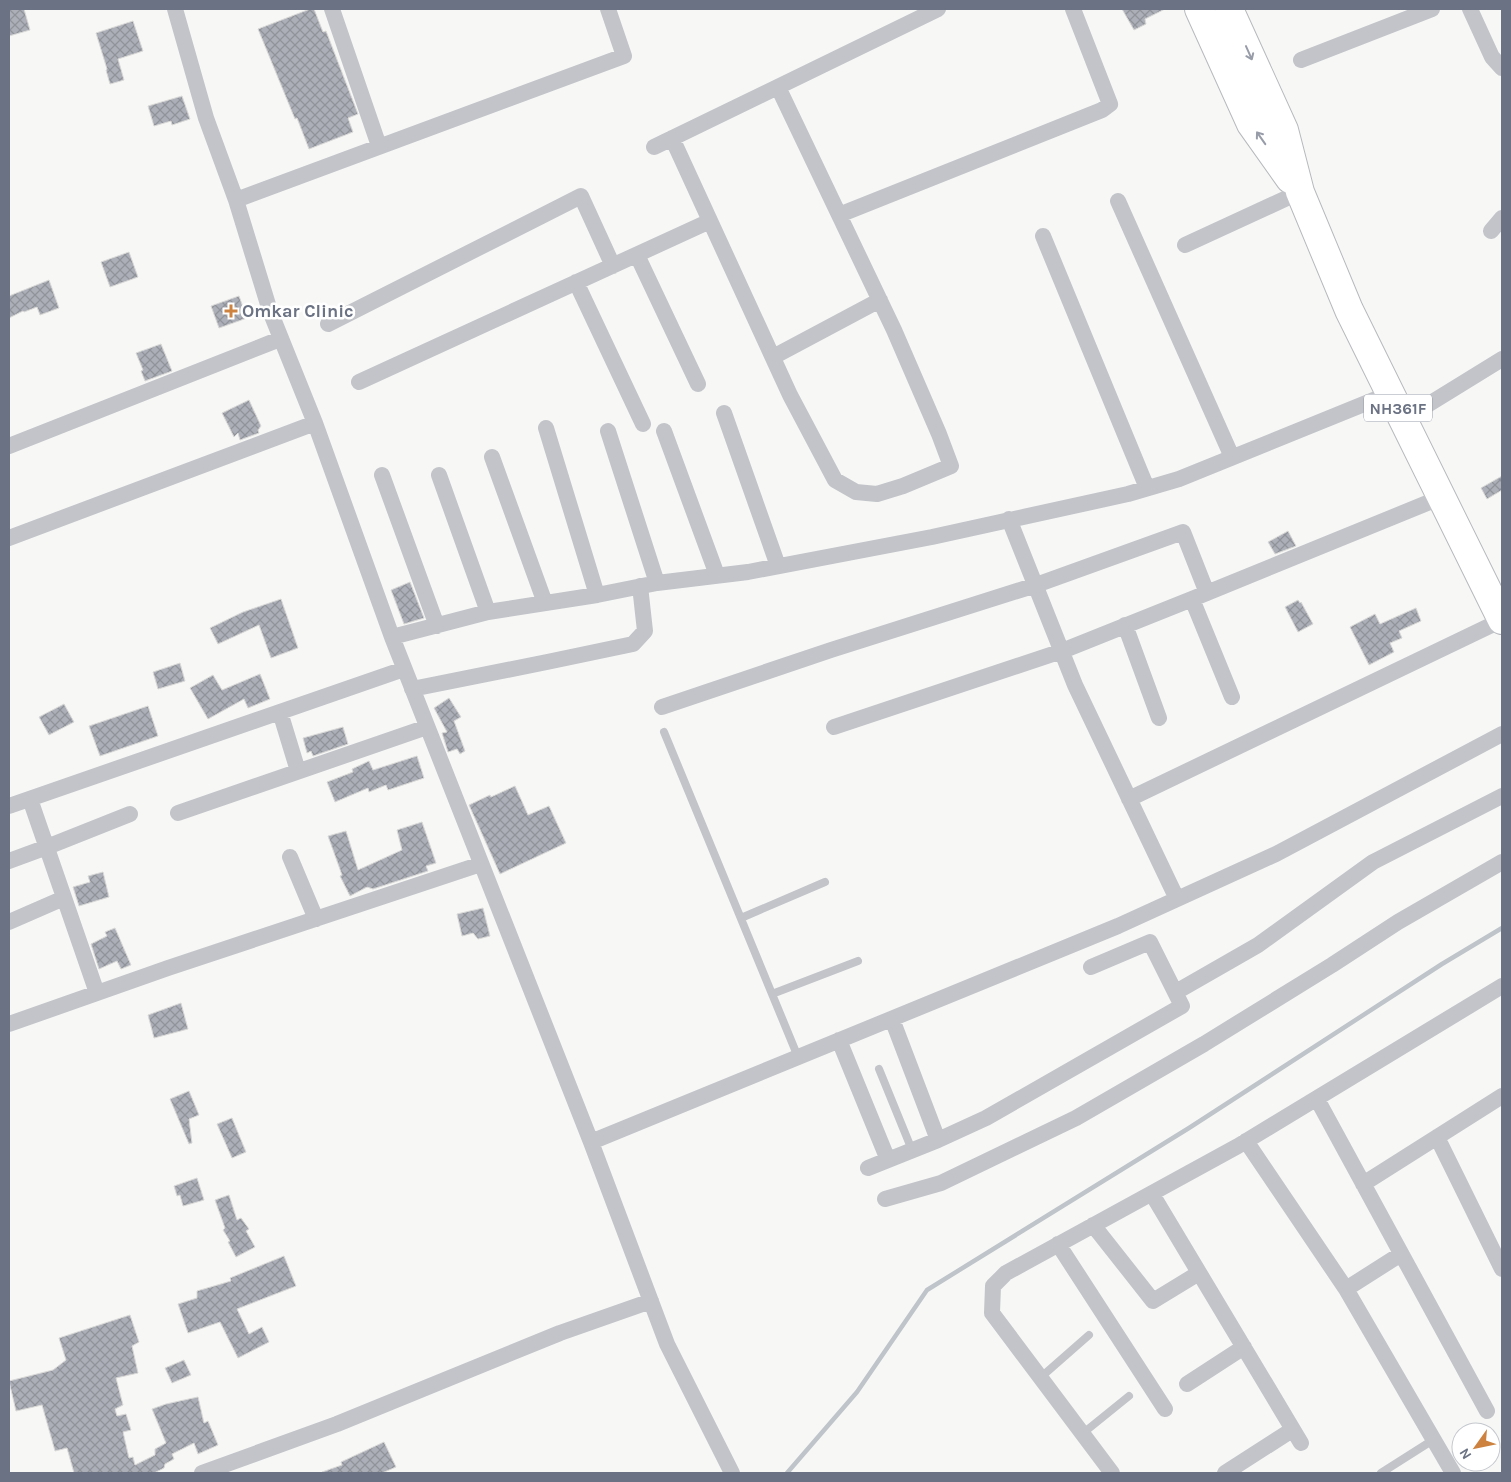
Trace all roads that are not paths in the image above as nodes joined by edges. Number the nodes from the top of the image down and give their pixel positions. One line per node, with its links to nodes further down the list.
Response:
1 (175, 9): 17 (street)
2 (332, 9): 14 (street)
3 (608, 9): 14 (street)
4 (938, 9): 12 (street)
5 (1073, 9): 19 (street)
6 (1199, 9): 16 (highway, NH361F, one-way to 6)
7 (1229, 9): 16 (highway, NH361F, one-way to 16)
8 (1432, 9): 10 (street)
9 (1470, 9): 11 (street)
10 (1301, 60)
11 (1502, 68)
12 (778, 87): 13 (street); 19 (street)
13 (672, 138): 15 (street); 21 (street)
14 (379, 146): 17 (street)
15 (654, 146)
16 (1300, 192): 24 (street); 35 (highway, NH361F)
17 (236, 200): 30 (street)
18 (1118, 201): 45 (street)
19 (839, 215): 28 (street)
20 (1502, 218): 22 (street)
21 (710, 222): 25 (street); 31 (street)
22 (1491, 231)
23 (1043, 236): 48 (street)
24 (1185, 245)
25 (637, 255): 26 (street); 34 (street)
26 (613, 266): 27 (street); 29 (street)
27 (576, 282): 33 (street); 39 (street)
28 (880, 300): 31 (street); 31 (street)
29 (328, 324)
30 (280, 339): 38 (street); 43 (street)
31 (773, 357)
32 (1502, 359): 37 (street)
33 (358, 382)
34 (698, 384)
35 (1390, 393): 37 (highway, NH361F); 45 (street)
36 (724, 413): 52 (street)
37 (1404, 420): 49 (highway, NH361F)
38 (315, 423): 51 (street); 64 (street)
39 (643, 424)
40 (546, 428): 57 (street)
41 (608, 431): 54 (street)
42 (664, 432): 53 (street)
43 (9, 446)
44 (492, 457): 59 (street)
45 (1232, 458): 48 (street)
46 (439, 474): 60 (street)
47 (382, 475): 63 (street)
48 (1147, 488): 50 (street)
49 (1442, 497): 58 (street); 61 (highway, NH361F)
50 (1009, 520): 52 (street); 55 (street)
51 (9, 538)
52 (778, 566): 53 (street)
53 (717, 575): 54 (street)
54 (657, 583): 56 (street)
55 (1036, 585): 58 (street); 65 (street); 69 (street)
56 (640, 586): 57 (street); 67 (street)
57 (597, 595): 59 (street)
58 (1200, 596): 62 (street); 68 (street)
59 (545, 603): 60 (street)
60 (488, 612): 63 (street)
61 (1502, 620): 79 (street)
62 (1126, 625): 65 (street); 71 (street)
63 (437, 626): 64 (street)
64 (392, 637): 66 (street)
65 (1062, 651): 73 (street); 79 (street)
66 (404, 669): 67 (street); 70 (street)
67 (412, 689): 72 (street)
68 (1232, 697)
69 (662, 707)
70 (280, 712): 76 (street); 78 (street)
71 (1160, 718)
72 (427, 727): 76 (street); 87 (street)
73 (834, 727)
74 (664, 732): 91 (lane)
75 (1502, 734): 90 (street)
76 (298, 772): 81 (street)
77 (1502, 796): 97 (street)
78 (30, 799): 80 (street); 83 (street)
79 (1129, 799): 90 (street)
80 (9, 806)
81 (178, 813)
82 (130, 814): 83 (street)
83 (47, 847): 85 (street); 89 (street)
84 (290, 857): 92 (street)
85 (9, 861)
86 (1502, 862): 116 (street)
87 (481, 864): 92 (street); 110 (street)
88 (825, 882): 91 (lane)
89 (64, 898): 93 (street); 98 (street)
90 (1177, 899): 100 (street)
91 (740, 918): 99 (lane)
92 (316, 919): 98 (street)
93 (9, 922)
94 (858, 961): 99 (lane)
95 (1091, 968): 97 (street)
96 (1502, 986): 106 (street)
97 (1176, 992): 108 (street)
98 (97, 993): 101 (street)
99 (772, 994): 103 (lane)
100 (892, 1019): 102 (street); 108 (street)
101 (9, 1024)
102 (840, 1040): 103 (street); 112 (street)
103 (798, 1057): 110 (street)
104 (879, 1069): 111 (lane)
105 (1502, 1096): 107 (street)
106 (1317, 1099): 109 (street); 114 (street)
107 (1437, 1137): 114 (street); 120 (street)
108 (938, 1140): 111 (street)
109 (1246, 1141): 115 (street); 122 (street)
110 (591, 1142): 123 (street)
111 (912, 1150): 112 (street)
112 (888, 1160): 113 (street)
113 (868, 1168)
114 (1363, 1184): 119 (street)
115 (1152, 1194): 117 (street); 121 (street)
116 (885, 1199)
117 (1093, 1225): 118 (street); 121 (street)
118 (1058, 1244): 126 (street); 129 (street)
119 (1402, 1254): 122 (street); 130 (street)
120 (1502, 1269)
121 (1199, 1273): 125 (street)
122 (1346, 1289): 132 (street)
123 (651, 1301): 133 (street); 134 (street)
124 (1089, 1335): 126 (lane)
125 (1244, 1347): 127 (street); 136 (street)
126 (1040, 1378): 131 (street)
127 (1187, 1384)
128 (1129, 1396): 131 (lane)
129 (1165, 1409)
130 (1487, 1411)
131 (1082, 1434): 135 (street)
132 (1433, 1440): 137 (lane); 138 (street)
133 (202, 1473)
134 (732, 1473)
135 (1112, 1473)
136 (1225, 1473)
137 (1381, 1473)
138 (1453, 1473)

